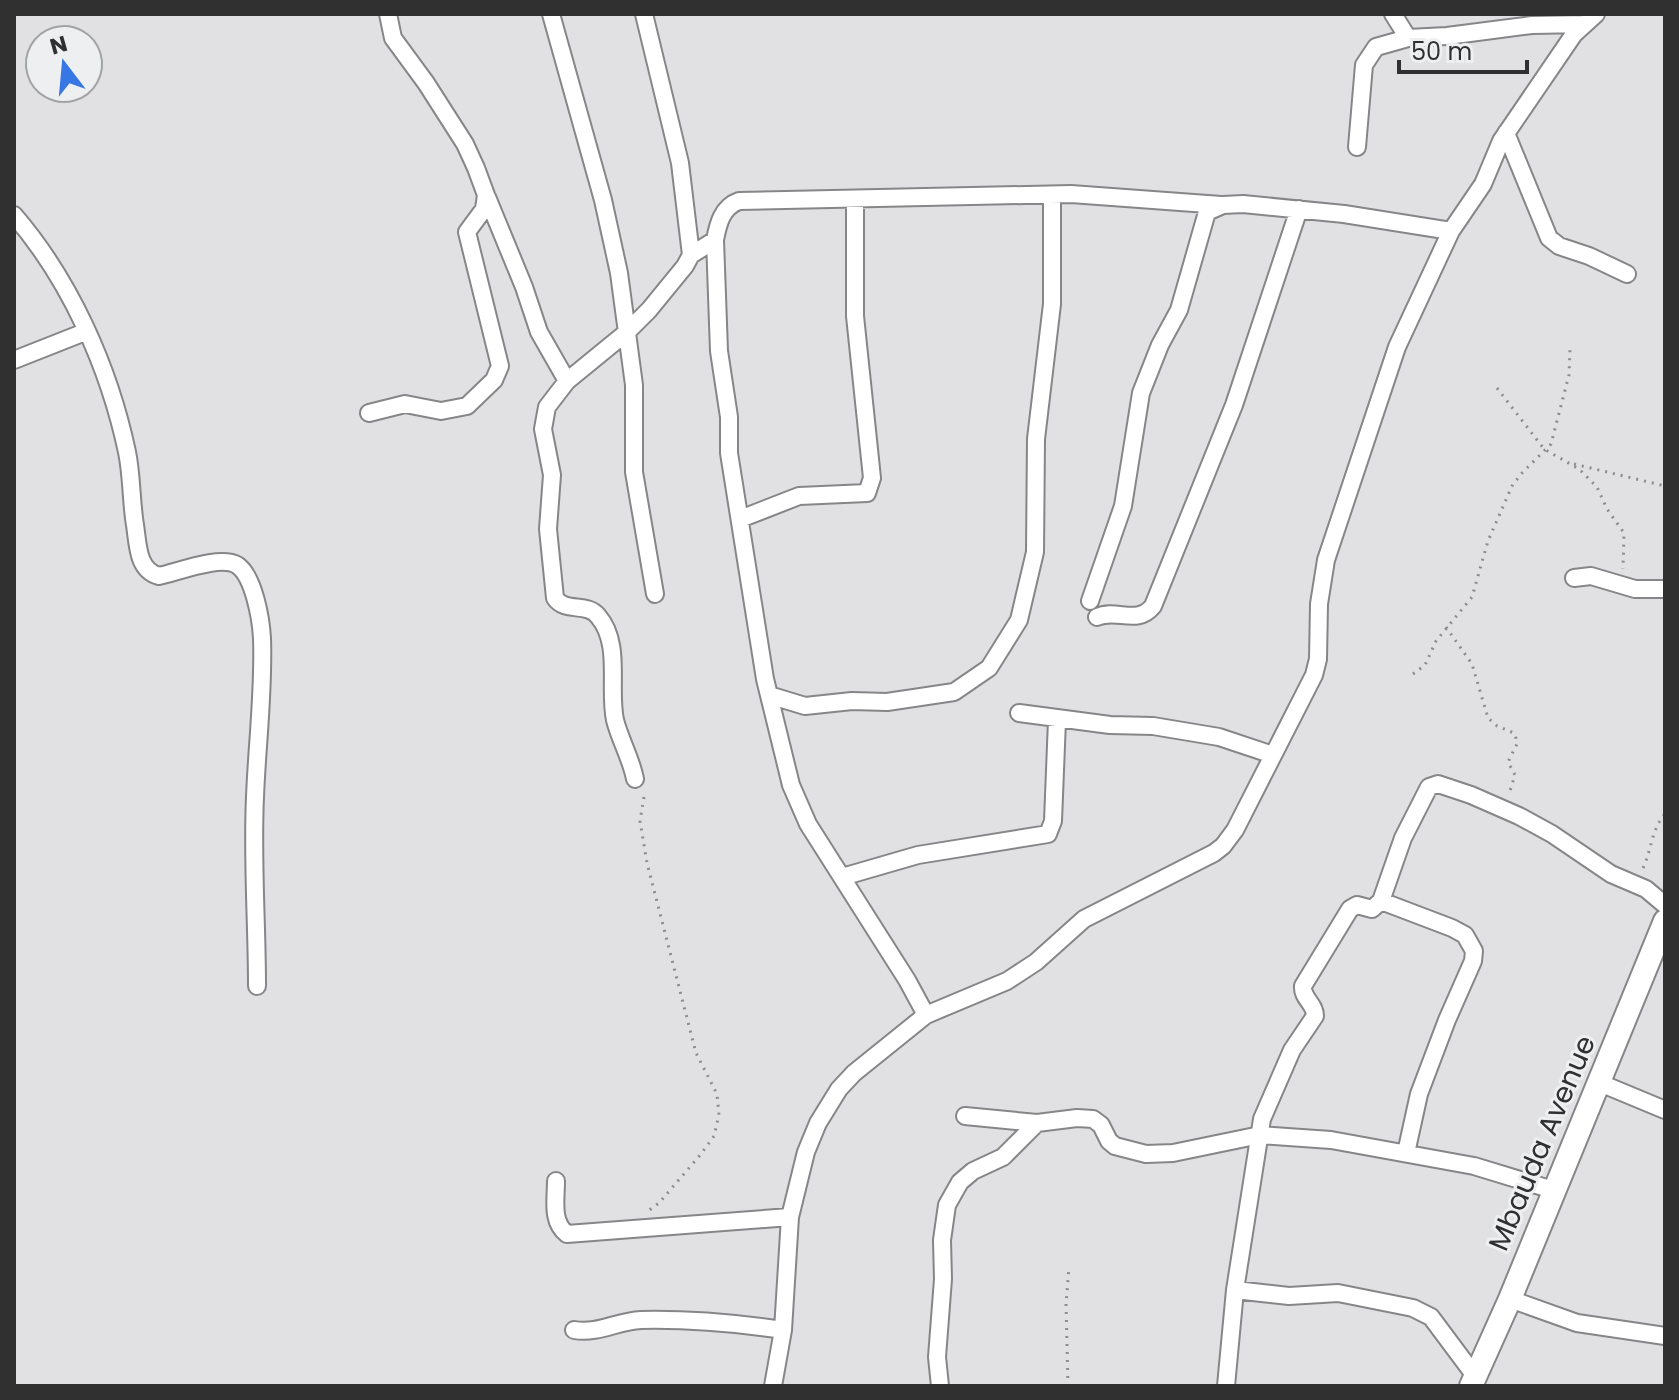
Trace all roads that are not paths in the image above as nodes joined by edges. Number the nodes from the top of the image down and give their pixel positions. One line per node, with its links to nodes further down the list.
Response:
1 (388, 14): 9 (street)
2 (551, 14): 20 (street)
3 (644, 14): 17 (street)
4 (1393, 14): 6 (street)
5 (1591, 19): 6 (street); 7 (street)
6 (1408, 38): 8 (street)
7 (1506, 133): 15 (street); 18 (street)
8 (1357, 147)
9 (486, 195): 22 (street); 23 (street)
10 (1052, 195): 11 (street); 12 (street); 28 (street)
11 (855, 200): 16 (street); 24 (street)
12 (1223, 205): 13 (street); 13 (street)
13 (1299, 209): 15 (street)
14 (14, 215): 19 (street)
15 (1451, 231): 31 (street)
16 (715, 240): 17 (street); 24 (street)
17 (691, 255): 20 (street)
18 (1627, 274)
19 (85, 332): 21 (street); 37 (street)
20 (627, 332): 22 (street); 27 (street)
21 (14, 360)
22 (567, 381): 32 (street)
23 (369, 413)
24 (740, 519): 28 (street)
25 (1574, 578): 26 (street)
26 (1665, 589)
27 (655, 594)
28 (769, 695): 33 (street)
29 (1019, 713): 30 (street)
30 (1057, 720): 31 (street); 33 (street)
31 (1273, 755): 38 (street)
32 (635, 779)
33 (842, 877): 38 (street)
34 (1381, 901): 35 (street); 43 (street); 44 (street)
35 (1665, 905)
36 (1665, 921): 39 (street, Mbauda Avenue)
37 (257, 986)
38 (926, 1015): 47 (street)
39 (1600, 1083): 40 (street); 46 (street, Mbauda Avenue)
40 (1665, 1110)
41 (965, 1116): 42 (street)
42 (1037, 1123): 43 (street); 55 (street)
43 (1260, 1135): 44 (street); 48 (street)
44 (1406, 1153): 46 (street)
45 (556, 1181): 47 (street)
46 (1553, 1190): 49 (street, Mbauda Avenue)
47 (790, 1217): 51 (street)
48 (1235, 1290): 53 (street); 56 (street)
49 (1510, 1299): 52 (street); 53 (street, Mbauda Avenue)
50 (574, 1330): 51 (street)
51 (783, 1330): 54 (street)
52 (1665, 1336)
53 (1473, 1381)
54 (773, 1386)
55 (940, 1386)
56 (1226, 1386)

